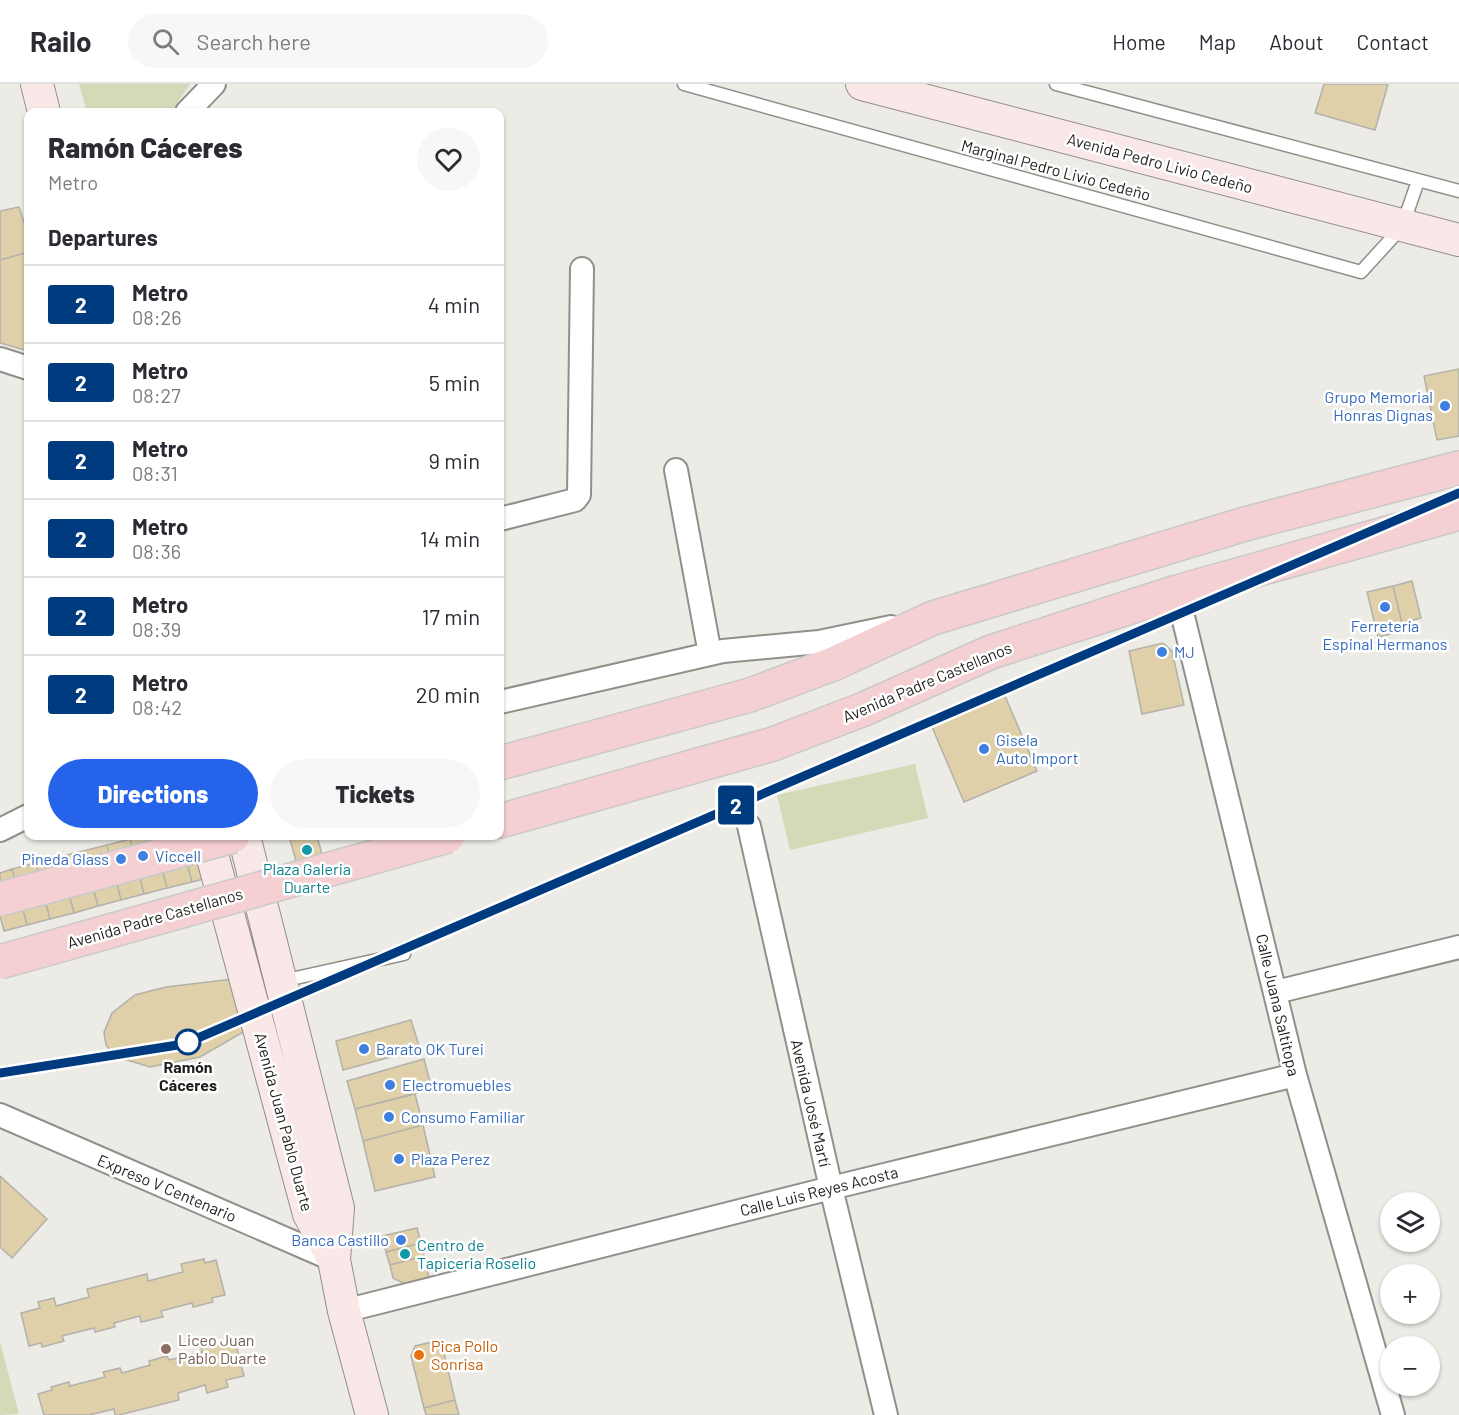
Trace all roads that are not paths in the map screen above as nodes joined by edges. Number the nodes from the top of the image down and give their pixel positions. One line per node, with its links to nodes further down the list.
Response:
1 (38, 84): 6 (main road)
2 (214, 84): 7 (street)
3 (684, 84): 10 (lane, Marginal Pedro Livio Cedeño)
4 (862, 84): 10 (main road, Avenida Pedro Livio Cedeño)
5 (1056, 84): 8 (lane)
6 (43, 108)
7 (191, 108)
8 (1418, 181): 9 (lane); 10 (lane)
9 (1459, 191)
10 (1402, 227): 11 (main road, Avenida Pedro Livio Cedeño); 12 (main road)
11 (1459, 240)
12 (1459, 256)
13 (582, 268): 19 (street)
14 (0, 359): 15 (street)
15 (24, 367)
16 (1459, 468): 21 (main road)
17 (676, 470): 22 (street)
18 (1459, 513): 20 (main road, Avenida Padre Castellanos)
19 (504, 518)
20 (1177, 592): 25 (main road, Avenida Padre Castellanos); 36 (street, Calle Juana Saltitopa)
21 (933, 618): 22 (street); 24 (main road)
22 (710, 654): 23 (street)
23 (504, 701)
24 (504, 762)
25 (504, 820)
26 (749, 826): 39 (street, Avenida José Martí)
27 (208, 840): 40 (main road, Avenida Juan Pablo Duarte)
28 (218, 840): 31 (main road, bridge)
29 (245, 840): 35 (main road, Avenida Juan Pablo Duarte)
30 (434, 840): 34 (main road, Avenida Padre Castellanos, bridge)
31 (0, 899)
32 (1459, 947): 36 (street)
33 (404, 954): 35 (lane)
34 (0, 962)
35 (281, 981): 40 (main road, Avenida Juan Pablo Duarte)
36 (1276, 992): 37 (street, Calle Juana Saltitopa)
37 (1294, 1075): 39 (street, Calle Luis Reyes Acosta); 44 (street, Calle Juana Saltitopa)
38 (0, 1115): 40 (street, Expreso V Centenario)
39 (831, 1188): 41 (street, Calle Luis Reyes Acosta); 43 (street, Avenida José Martí)
40 (334, 1260): 41 (main road)
41 (344, 1311): 42 (main road)
42 (372, 1415)
43 (886, 1415)
44 (1393, 1415)

